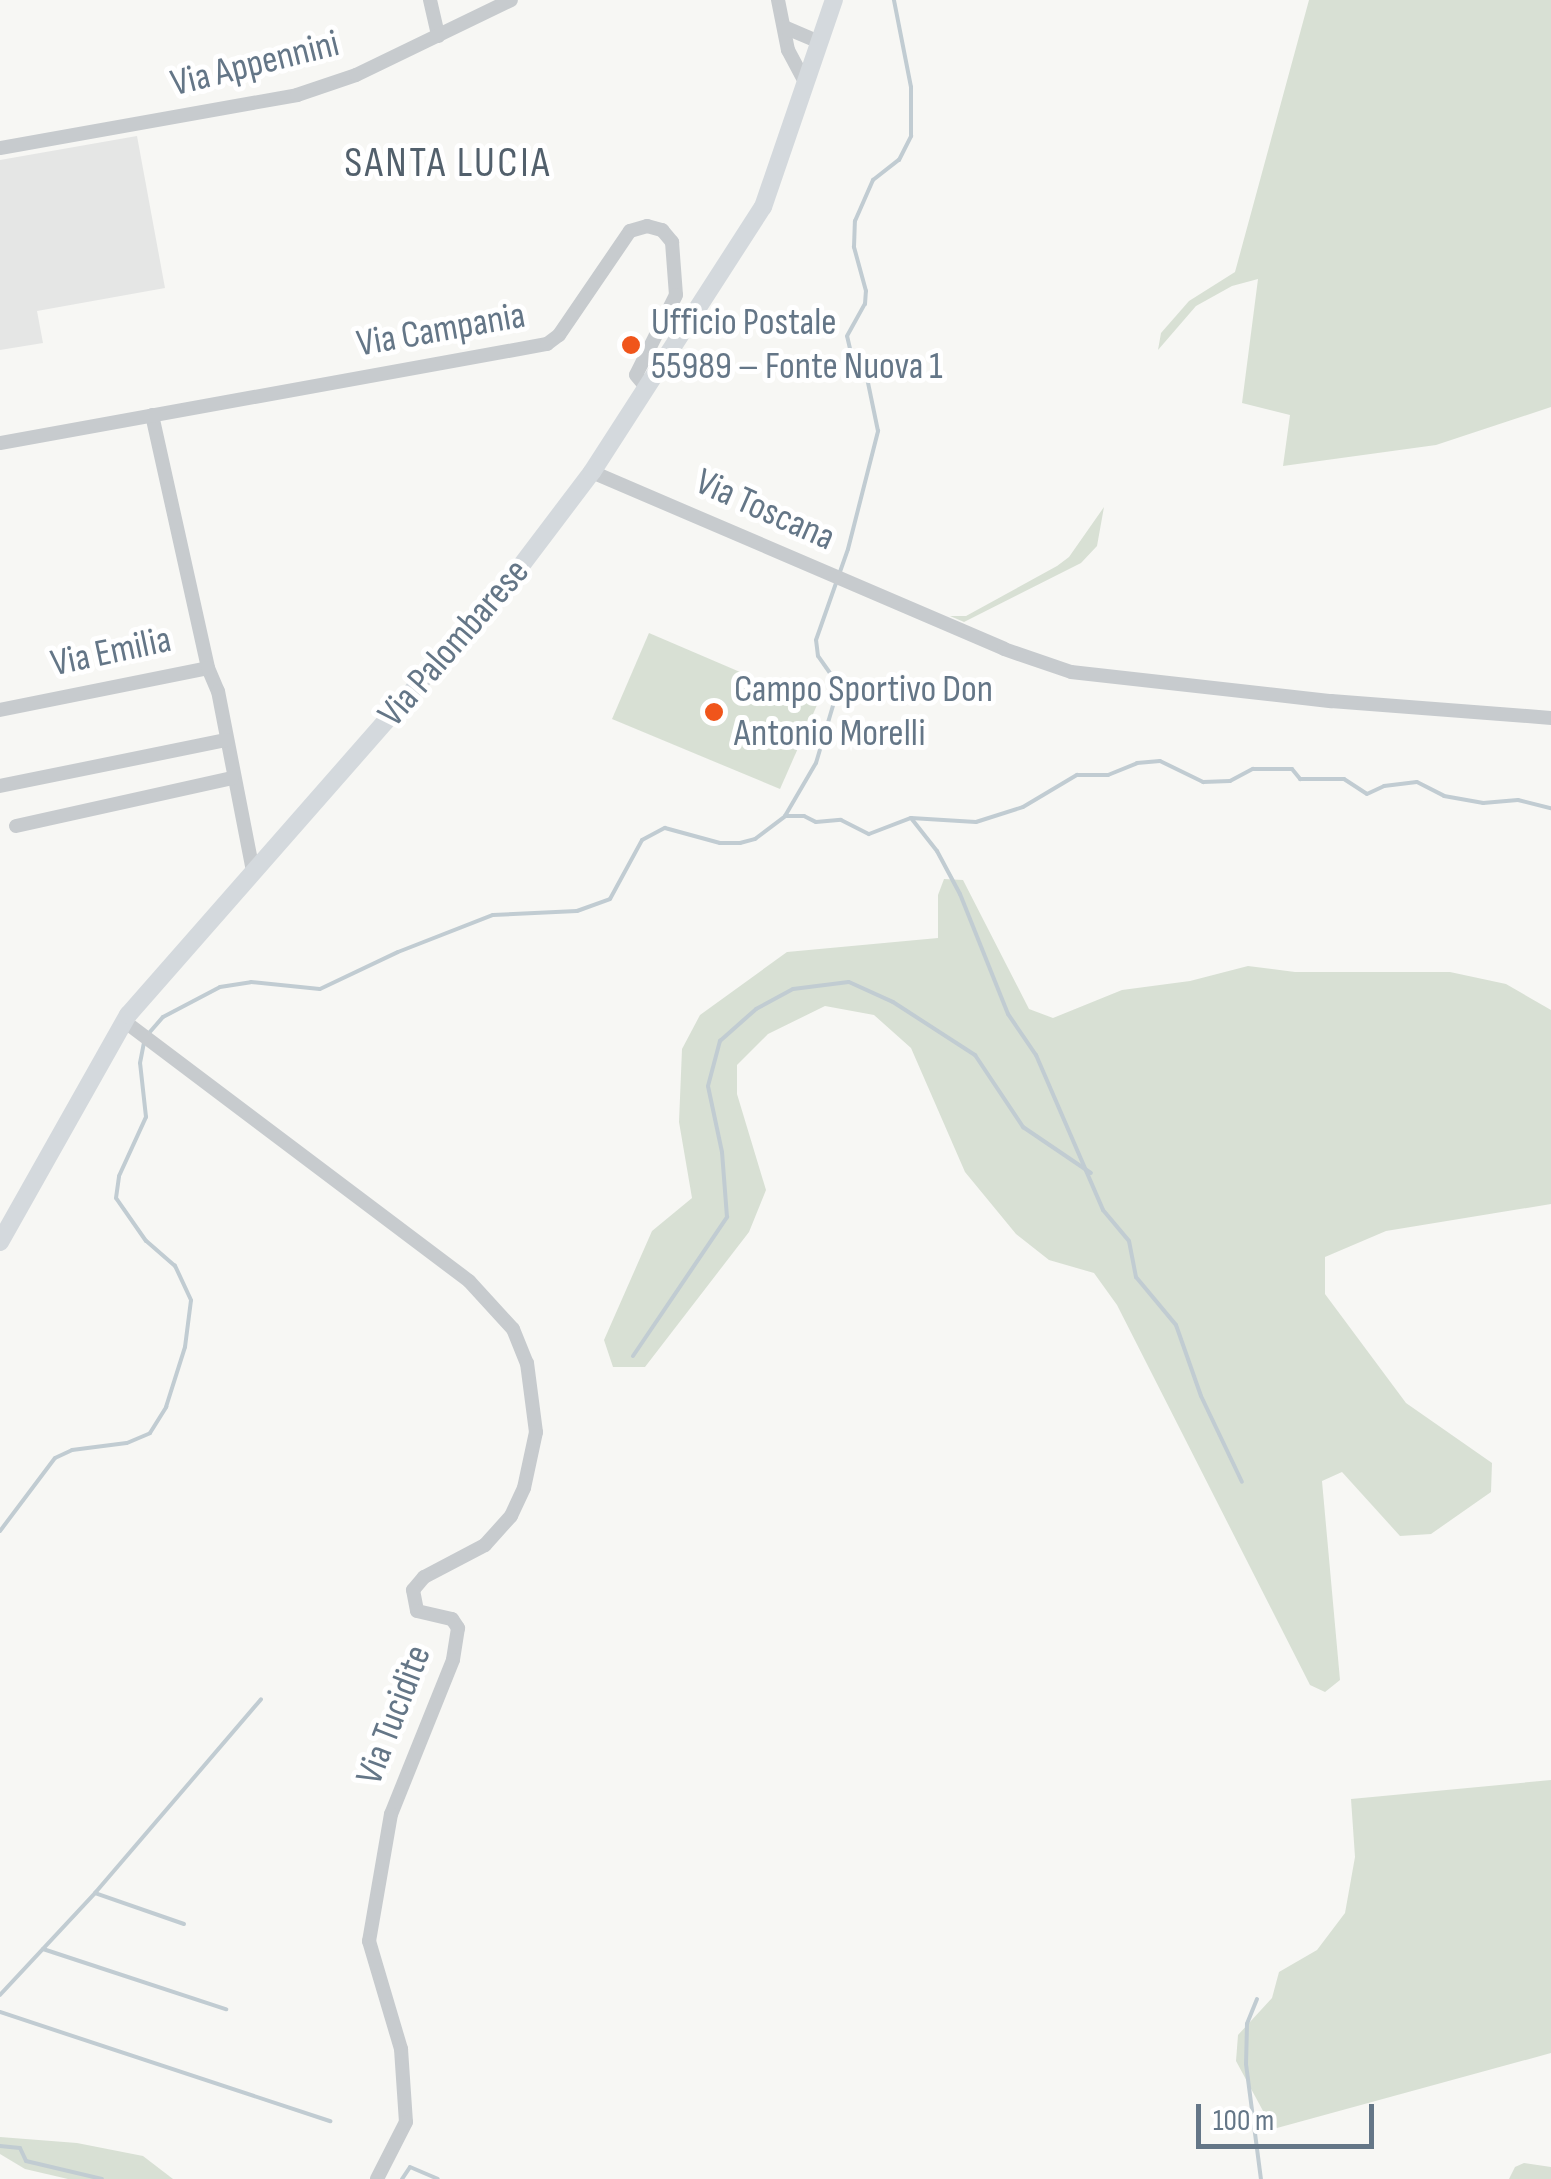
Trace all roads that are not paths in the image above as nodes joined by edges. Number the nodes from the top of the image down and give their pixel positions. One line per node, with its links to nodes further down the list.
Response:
1 (430, 0): 6 (street)
2 (511, 0): 6 (street, Via Appennini)
3 (778, 0): 5 (street)
4 (834, 0): 7 (main road, Via Palombarese)
5 (784, 27): 7 (street); 8 (street)
6 (438, 36): 9 (street, Via Appennini)
7 (818, 42): 8 (main road, Via Palombarese)
8 (805, 82): 10 (main road, Via Palombarese)
9 (0, 148)
10 (647, 388): 11 (street, Via Campania); 13 (main road, Via Palombarese)
11 (152, 415): 12 (street, Via Campania); 14 (street)
12 (0, 442)
13 (592, 472): 16 (street, Via Toscana); 21 (main road, Via Palombarese)
14 (208, 668): 15 (street, Via Emilia); 17 (street, Via Emilia)
15 (0, 710)
16 (1551, 718)
17 (226, 740): 18 (street, Via Emilia); 19 (street)
18 (232, 778): 20 (street); 21 (street, Via Emilia)
19 (0, 786)
20 (16, 826)
21 (254, 871): 22 (main road, Via Palombarese)
22 (130, 1026): 23 (main road, Via Palombarese); 24 (street, Via Tucidite)
23 (0, 1242)
24 (377, 2179)

